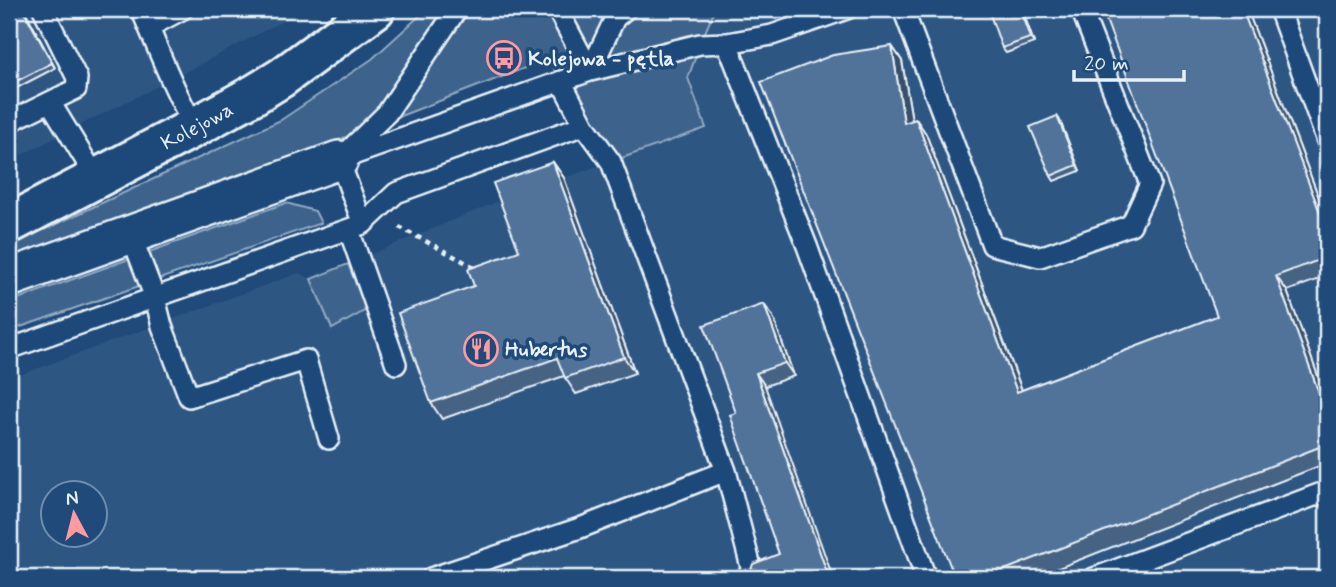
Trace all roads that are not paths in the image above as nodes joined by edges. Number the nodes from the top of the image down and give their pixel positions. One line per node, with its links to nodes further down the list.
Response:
1 (43, 9): 16 (lane)
2 (141, 9): 12 (lane)
3 (183, 9): 12 (lane)
4 (375, 9): 19 (street, Kolejowa)
5 (457, 9): 21 (lane)
6 (556, 9): 14 (lane)
7 (626, 9): 14 (lane)
8 (847, 9): 13 (lane)
9 (903, 9): 10 (lane)
10 (1081, 9)
11 (1279, 9): 20 (lane)
12 (149, 27): 19 (lane)
13 (727, 43): 14 (lane); 35 (lane)
14 (590, 71): 15 (lane)
15 (561, 81): 18 (lane); 21 (lane)
16 (50, 102): 17 (lane); 22 (lane)
17 (9, 122)
18 (584, 125): 24 (lane); 31 (lane)
19 (195, 127): 22 (street, Kolejowa)
20 (1327, 141)
21 (339, 160): 24 (lane); 25 (street)
22 (97, 179): 23 (street, Kolejowa)
23 (9, 224)
24 (356, 227): 27 (lane); 29 (lane)
25 (131, 235): 26 (street); 27 (lane)
26 (9, 278)
27 (155, 298): 28 (lane); 30 (lane)
28 (9, 349)
29 (396, 364)
30 (330, 439)
31 (726, 471): 33 (lane); 34 (lane)
32 (1327, 491): 36 (lane)
33 (431, 578)
34 (749, 578)
35 (926, 578)
36 (1094, 578)

